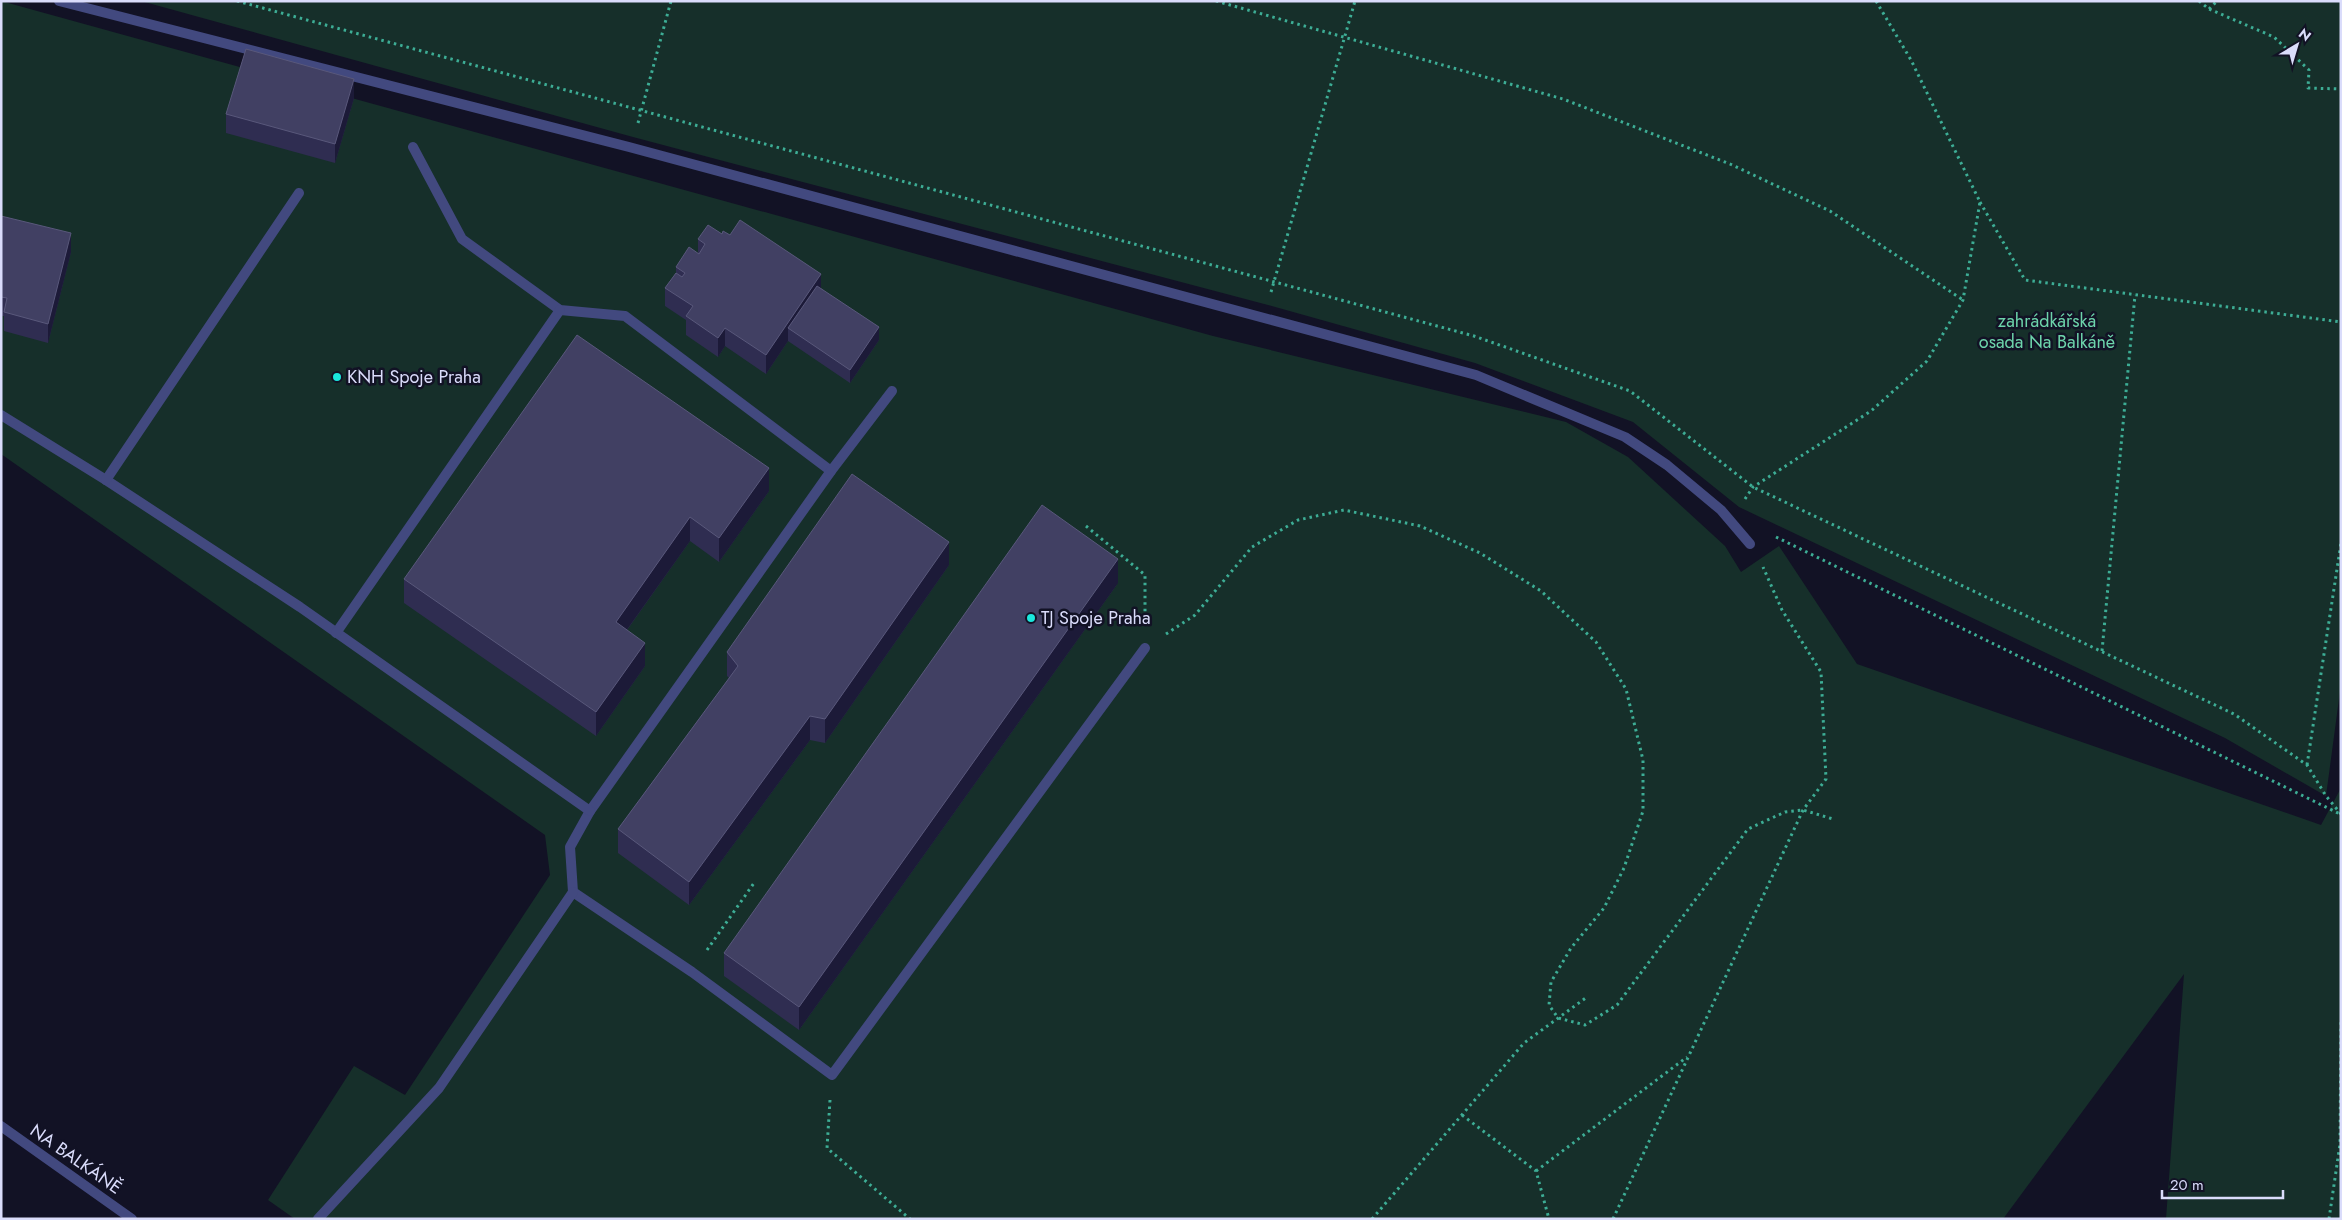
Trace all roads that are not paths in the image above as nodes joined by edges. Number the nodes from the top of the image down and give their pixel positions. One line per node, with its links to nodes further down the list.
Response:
1 (58, 1): 9 (street)
2 (413, 147): 4 (street)
3 (299, 193): 8 (street)
4 (560, 310): 7 (street); 10 (street)
5 (892, 391): 7 (street)
6 (1, 415): 8 (street)
7 (831, 471): 12 (street)
8 (106, 480): 10 (street)
9 (1750, 544)
10 (336, 634): 12 (street)
11 (1145, 648): 13 (street)
12 (590, 811): 13 (street)
13 (573, 892): 16 (street)
14 (1, 1126): 15 (street, NA BALKÁNĚ)
15 (132, 1219)
16 (318, 1219)

